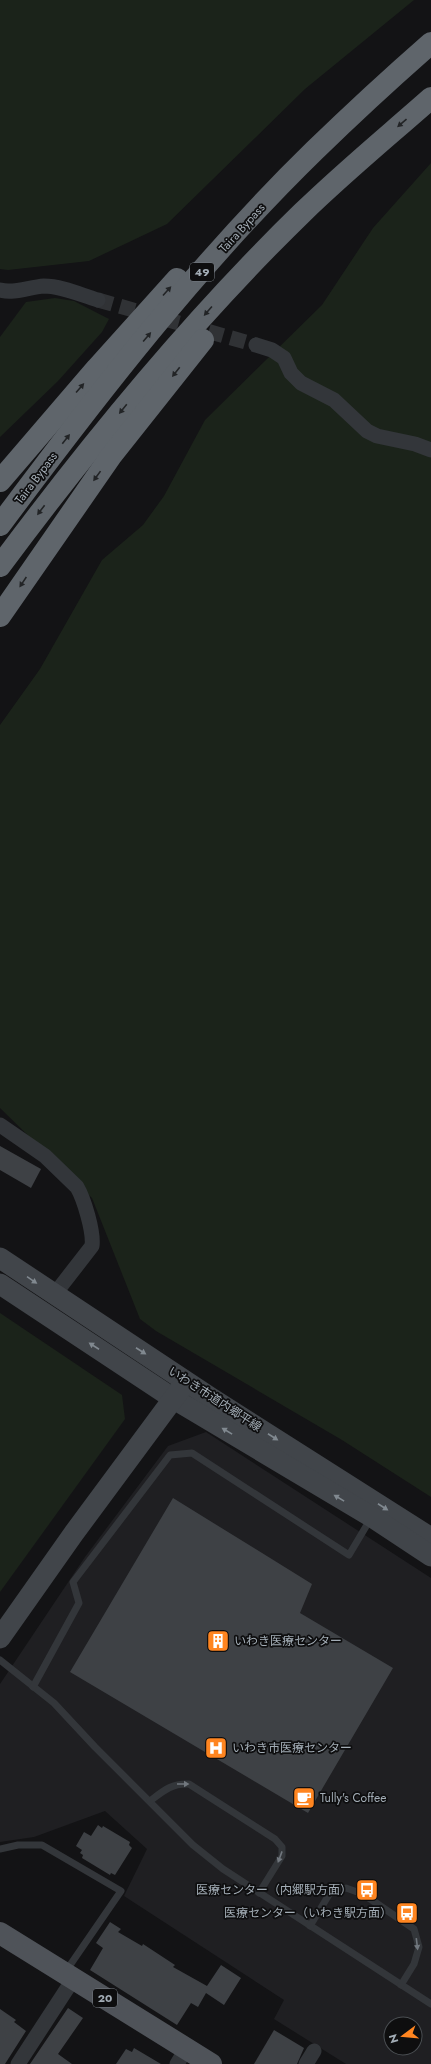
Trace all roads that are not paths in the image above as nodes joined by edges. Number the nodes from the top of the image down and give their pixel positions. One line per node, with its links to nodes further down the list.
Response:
1 (431, 40): 9 (highway, one-way to 1)
2 (431, 44): 10 (highway, Taira Bypass / 49, one-way to 2)
3 (431, 98): 4 (highway, Taira Bypass / 49, one-way to 4)
4 (346, 172): 11 (highway, Taira Bypass / 49, one-way to 11); 12 (highway, one-way to 12)
5 (0, 290): 6 (street)
6 (98, 300)
7 (256, 345): 8 (street)
8 (431, 450)
9 (0, 481)
10 (0, 525)
11 (0, 566)
12 (0, 616)
13 (0, 1125): 16 (street)
14 (0, 1258): 16 (street, いわき市道内郷平線, one-way to 16)
15 (0, 1284): 18 (street, いわき市道内郷平線, one-way to 15)
16 (54, 1295): 17 (street, いわき市道内郷平線, one-way to 17)
17 (186, 1380): 18 (street); 20 (street, いわき市道内郷平線, one-way to 20)
18 (174, 1399): 19 (street, いわき市道内郷平線, one-way to 18); 22 (street)
19 (372, 1517): 21 (street, いわき市道内郷平線); 24 (lane)
20 (431, 1538)
21 (431, 1556)
22 (0, 1638)
23 (0, 1660): 24 (lane)
24 (33, 1687): 25 (lane)
25 (150, 1801): 27 (lane); 27 (lane, one-way to 27)
26 (0, 1849): 30 (lane)
27 (259, 1893): 28 (lane)
28 (310, 1926): 31 (lane); 31 (lane, one-way to 31)
29 (0, 1932): 30 (main road, 20)
30 (69, 1976): 34 (main road, 20); 35 (street)
31 (401, 1985): 32 (lane)
32 (431, 2004)
33 (314, 2051): 37 (street)
34 (181, 2056): 36 (main road, 20)
35 (18, 2064)
36 (211, 2064)
37 (306, 2064)

